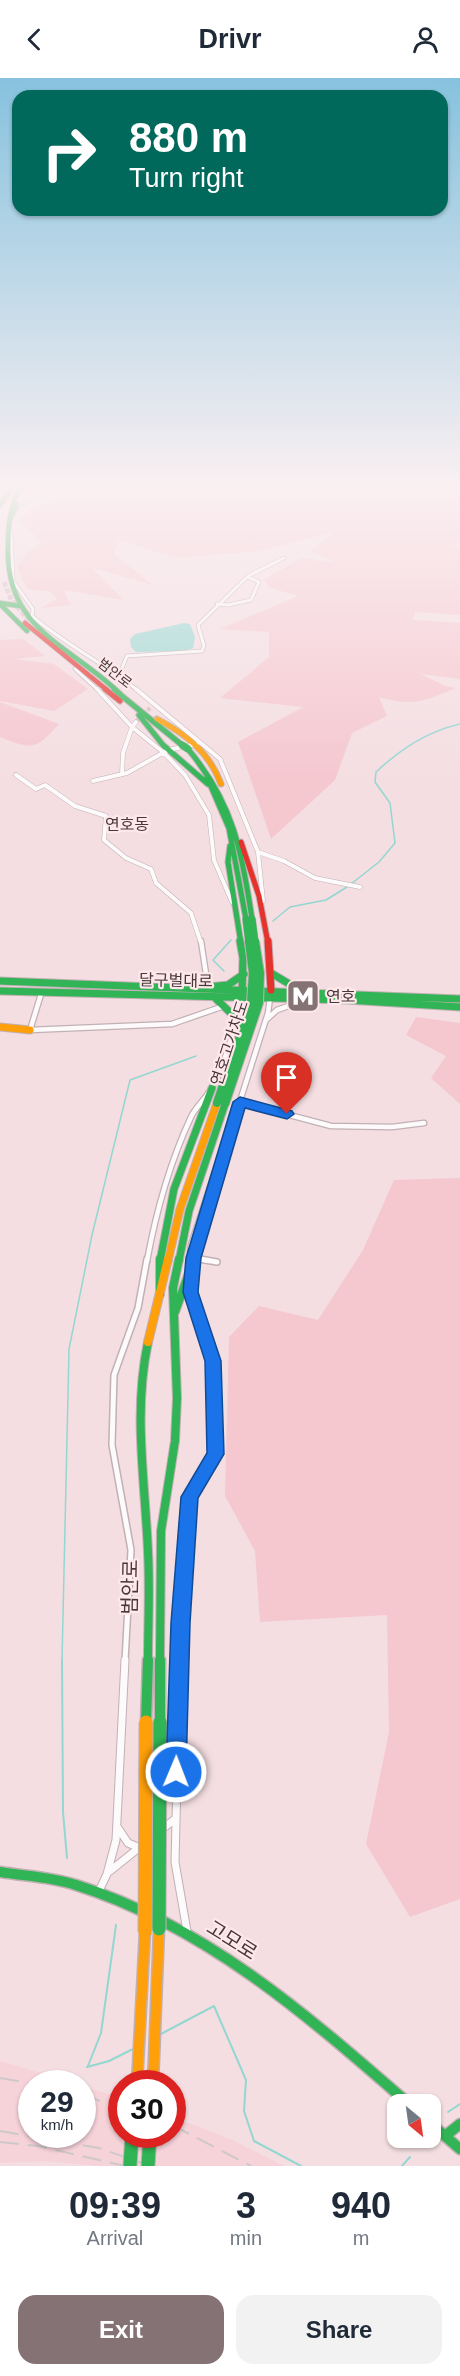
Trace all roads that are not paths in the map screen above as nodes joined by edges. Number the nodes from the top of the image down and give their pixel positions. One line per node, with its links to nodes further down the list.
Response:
1 (5, 586): 6 (main road)
2 (17, 586): 9 (street)
3 (236, 586): 5 (street)
4 (257, 586): 5 (street)
5 (217, 604): 9 (street)
6 (5, 605): 7 (main road); 7 (main road)
7 (27, 622): 8 (main road); 10 (main road, 범안로)
8 (75, 669): 10 (main road); 13 (street)
9 (119, 675): 11 (street)
10 (117, 695): 12 (main road, 범안로)
11 (155, 704): 12 (street); 14 (street)
12 (142, 714): 13 (street); 14 (main road); 15 (main road, 범안로); 15 (main road)
13 (132, 727): 15 (street); 16 (street)
14 (199, 743): 15 (street); 19 (main road); 21 (street)
15 (177, 749): 16 (street); 19 (main road); 19 (main road, 범안로); 23 (street)
16 (122, 774): 18 (street)
17 (16, 775): 30 (street)
18 (93, 781)
19 (219, 791): 20 (main road, 범안로)
20 (234, 836): 23 (main road); 24 (main road, 범안로); 25 (main road)
21 (258, 852): 22 (street); 25 (street)
22 (358, 886)
23 (235, 907): 27 (main road)
24 (249, 919): 49 (main road, 연호고가차도, bridge)
25 (264, 928): 26 (main road)
26 (271, 973): 32 (main road); 35 (main road)
27 (244, 974): 30 (main road); 34 (main road)
28 (0, 981): 29 (main road, 달구벌대로)
29 (44, 982): 30 (main road, 달구벌대로); 33 (street)
30 (208, 987): 34 (main road, 달구벌대로)
31 (0, 991): 33 (main road, 달구벌대로)
32 (301, 991): 35 (main road, 달구벌대로); 37 (main road, 달구벌대로)
33 (42, 992): 36 (main road, 달구벌대로); 44 (street)
34 (243, 992): 35 (main road, 달구벌대로); 36 (main road, 달구벌대로); 41 (street)
35 (270, 993): 38 (main road, 달구벌대로); 42 (street)
36 (213, 996): 39 (main road)
37 (460, 999)
38 (347, 1000): 40 (main road, 달구벌대로); 42 (street)
39 (224, 1006): 41 (main road); 44 (street, 달구벌대로)
40 (460, 1007)
41 (237, 1021): 42 (street); 45 (street)
42 (265, 1022): 46 (street)
43 (0, 1027): 44 (main road)
44 (30, 1030)
45 (232, 1033): 46 (street); 47 (street)
46 (257, 1049): 48 (street)
47 (212, 1088): 53 (main road); 56 (street)
48 (240, 1102): 50 (street); 51 (street)
49 (221, 1103): 53 (main road, 범안로); 54 (main road)
50 (424, 1123)
51 (194, 1258): 52 (street); 54 (main road); 55 (street)
52 (217, 1262)
53 (160, 1294): 62 (main road, 범안로, bridge)
54 (172, 1318): 63 (main road, bridge)
55 (176, 1819): 57 (street); 61 (street)
56 (117, 1826): 57 (street); 59 (street)
57 (140, 1848): 59 (street)
58 (0, 1872): 60 (main road, 고모로)
59 (107, 1874): 60 (street)
60 (98, 1893): 61 (main road, 고모로)
61 (187, 1931): 64 (main road, 고모로)
62 (138, 2070)
63 (154, 2070)
64 (398, 2094)
65 (460, 2124): 67 (main road)
66 (441, 2133): 67 (main road)
67 (445, 2136): 70 (main road)
68 (131, 2148): 71 (main road, bridge)
69 (149, 2148): 72 (main road, bridge)
70 (460, 2149)
71 (130, 2166)
72 (148, 2166)

